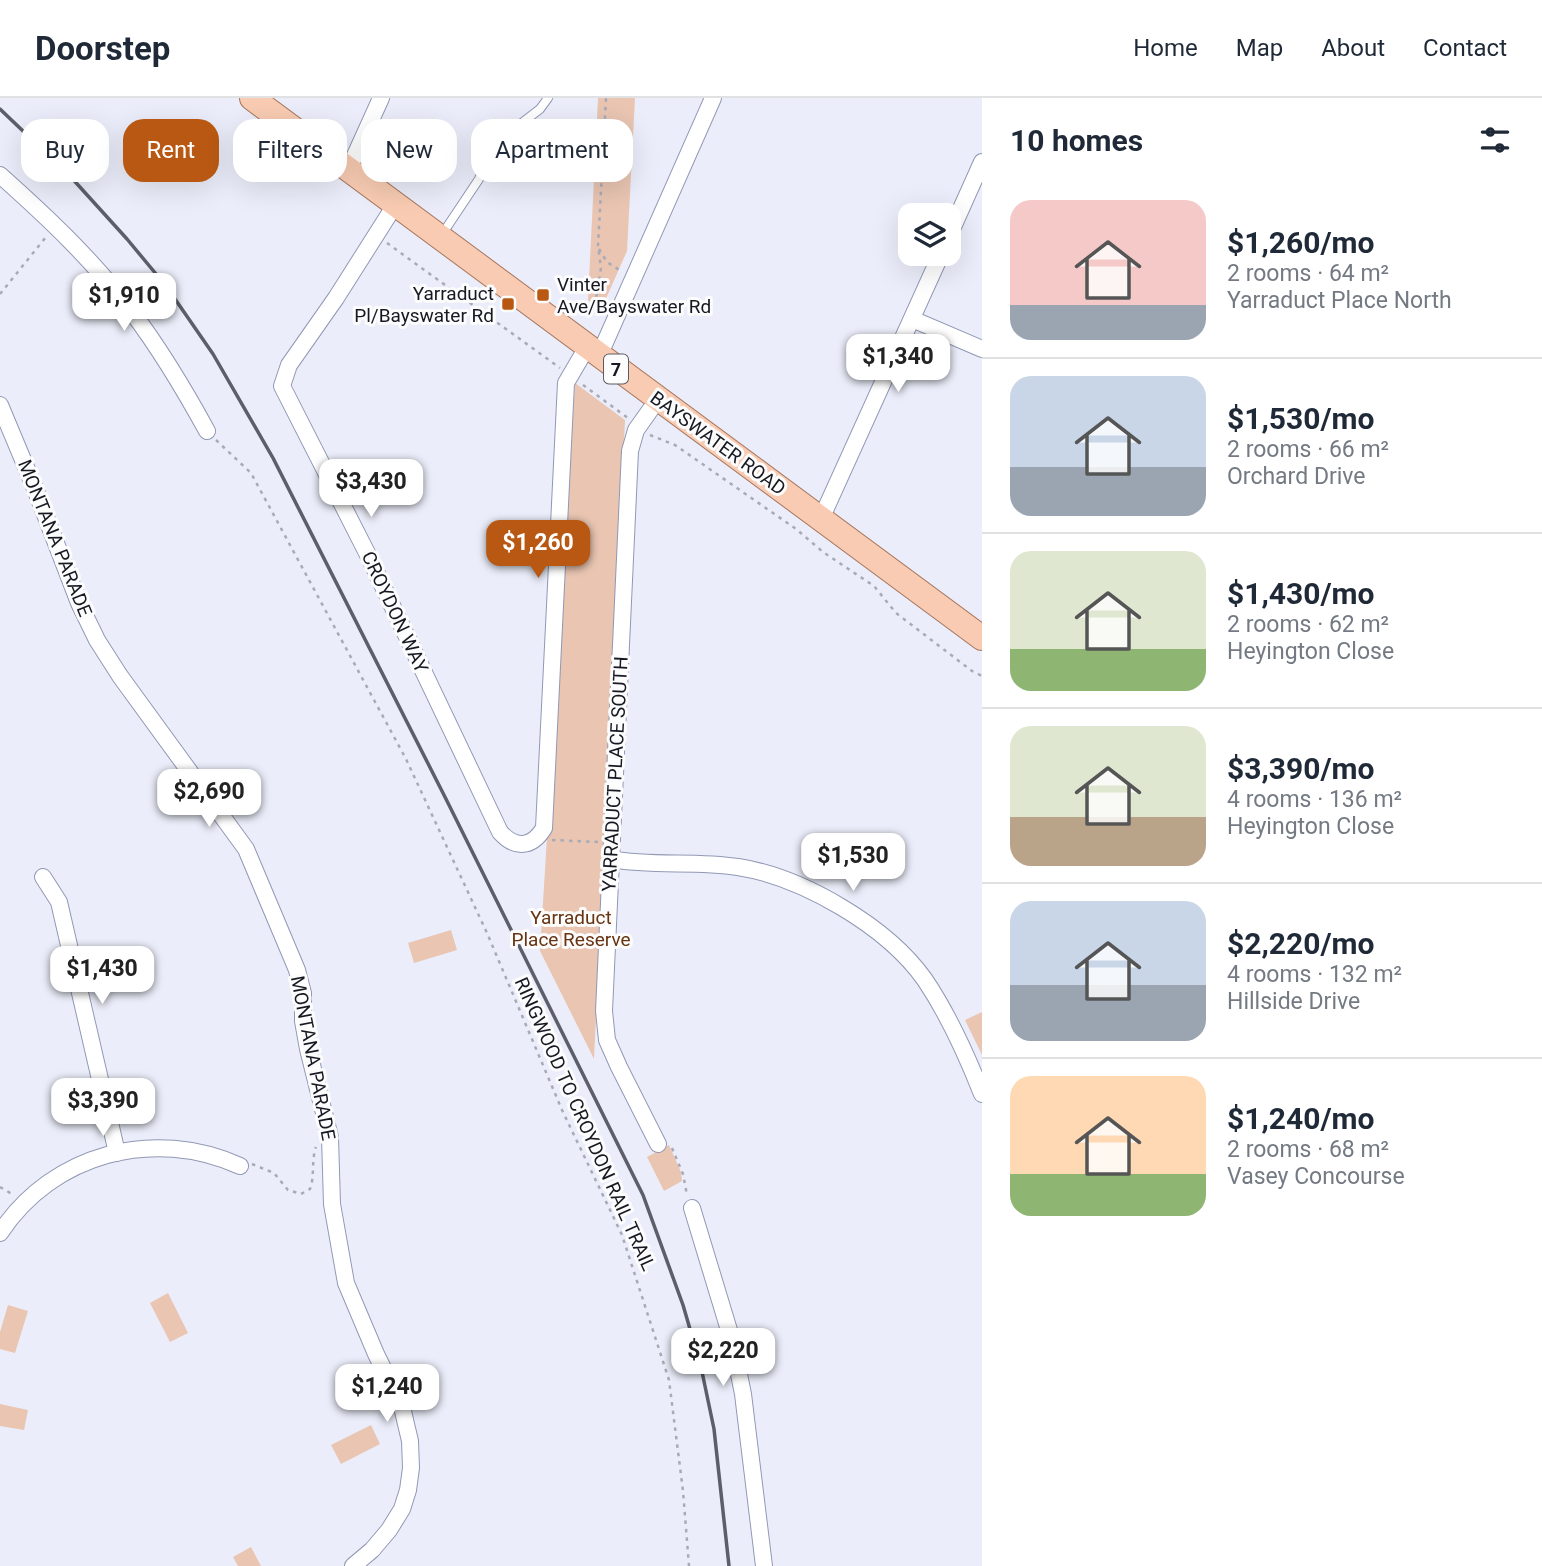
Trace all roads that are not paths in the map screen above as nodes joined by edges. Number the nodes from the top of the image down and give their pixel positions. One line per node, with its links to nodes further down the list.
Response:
1 (252, 98): 6 (main road, BAYSWATER ROAD / 7)
2 (381, 98): 6 (street)
3 (548, 98): 10 (lane)
4 (713, 98): 14 (street)
5 (982, 162): 9 (street)
6 (348, 171): 8 (main road, BAYSWATER ROAD / 7)
7 (0, 175): 17 (street)
8 (395, 205): 10 (main road, BAYSWATER ROAD / 7); 14 (street, CROYDON WAY)
9 (961, 209)
10 (440, 239): 14 (main road, BAYSWATER ROAD / 7)
11 (936, 266): 12 (street)
12 (912, 319): 13 (street); 18 (street)
13 (982, 349)
14 (593, 352): 15 (main road, BAYSWATER ROAD / 7)
15 (658, 399): 18 (main road, BAYSWATER ROAD / 7); 20 (street, YARRADUCT PLACE SOUTH)
16 (0, 405): 28 (street, MONTANA PARADE)
17 (206, 431)
18 (821, 519): 19 (main road, BAYSWATER ROAD / 7)
19 (982, 638)
20 (611, 859): 22 (street); 23 (street, YARRADUCT PLACE SOUTH)
21 (43, 877): 24 (street)
22 (982, 1094)
23 (658, 1144)
24 (117, 1153): 25 (street); 27 (street)
25 (240, 1166)
26 (692, 1209): 29 (street)
27 (0, 1233)
28 (353, 1566)
29 (764, 1566)

